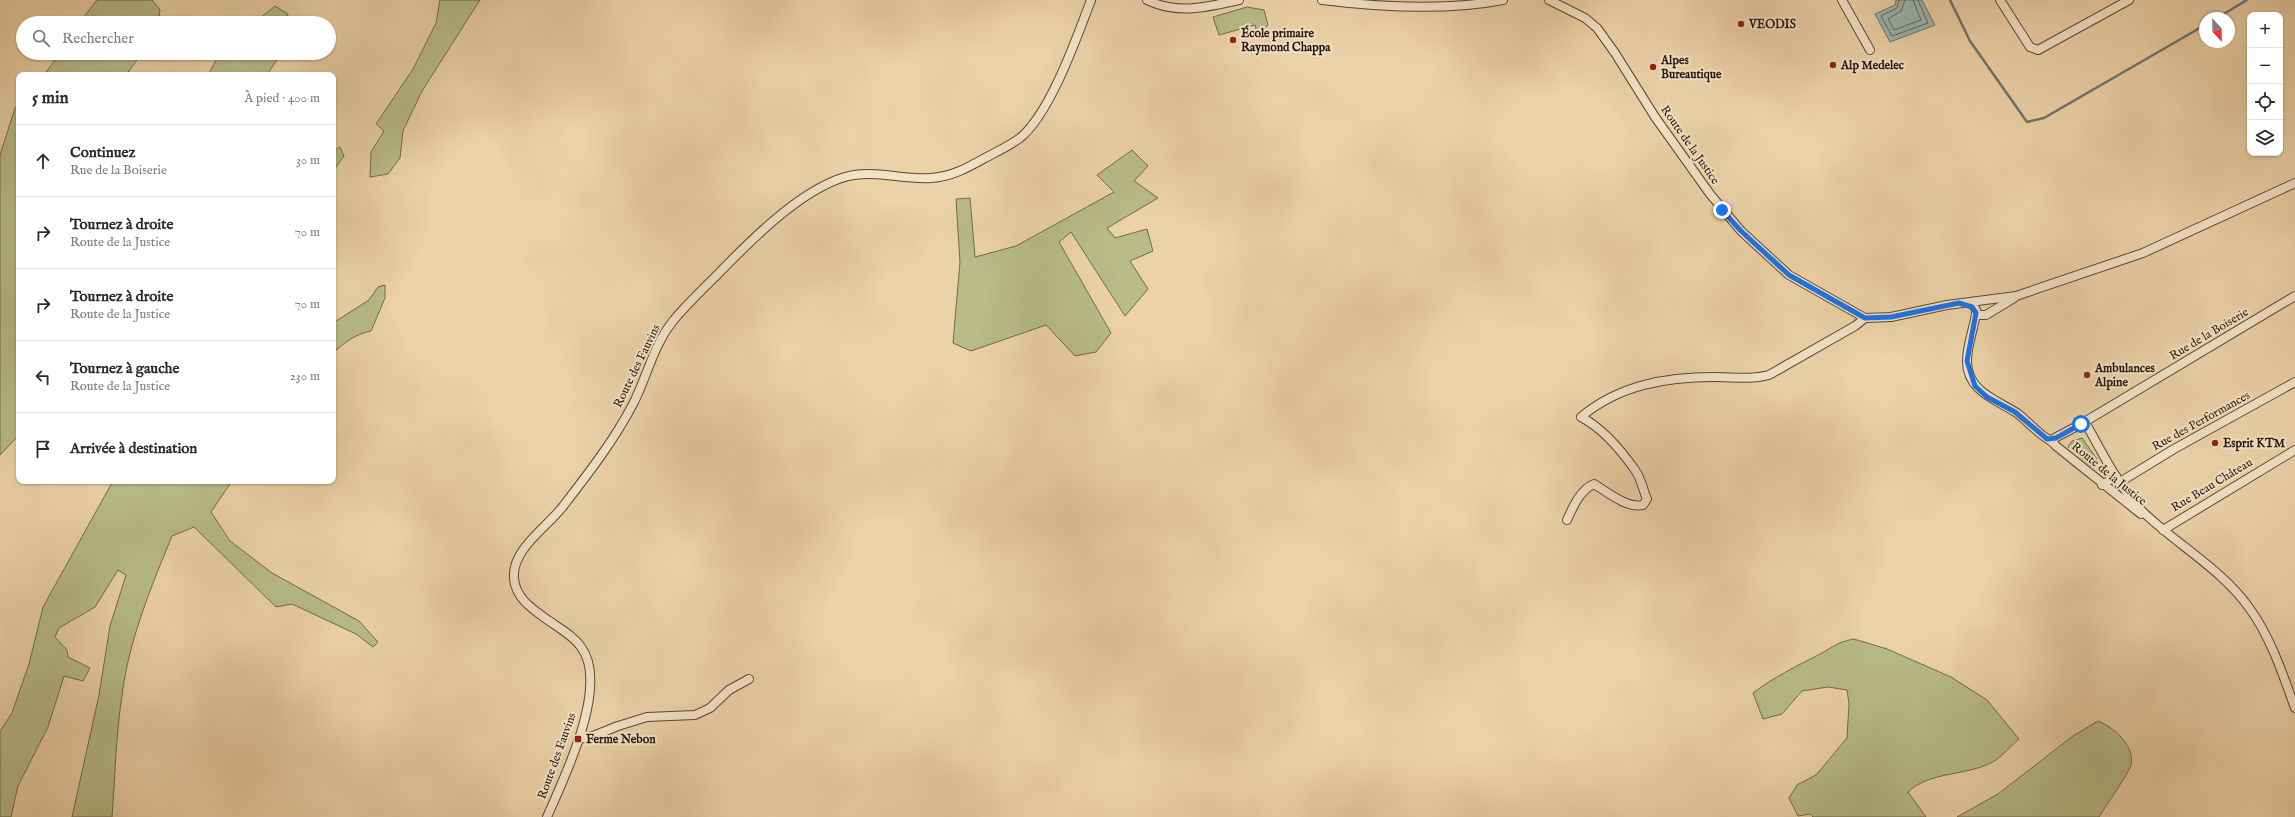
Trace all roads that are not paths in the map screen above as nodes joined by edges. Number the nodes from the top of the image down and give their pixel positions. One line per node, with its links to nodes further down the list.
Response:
1 (1091, 0): 31 (street, Route des Fauvins)
2 (1147, 0): 10 (street)
3 (1239, 0): 10 (street)
4 (1322, 0): 5 (street)
5 (1503, 0)
6 (1549, 0): 20 (street, Route de la Justice)
7 (1842, 0): 11 (street)
8 (2000, 0): 9 (street)
9 (2129, 0)
10 (1226, 1)
11 (1870, 50)
12 (2295, 179): 14 (street)
13 (2295, 183): 14 (street)
14 (2280, 189): 15 (street)
15 (2016, 296): 17 (street); 19 (street)
16 (2295, 296): 22 (street, Rue de la Boiserie)
17 (1982, 300): 18 (street); 19 (street, Route de la Justice); 19 (street)
18 (1959, 303): 19 (street); 20 (street)
19 (1981, 313): 23 (street, Route de la Justice)
20 (1865, 318): 27 (street)
21 (2295, 382): 25 (street, Rue des Performances)
22 (2085, 422): 23 (street, Rue de la Boiserie); 25 (street, Route de la Justice)
23 (2051, 440): 26 (street, Route de la Justice)
24 (2295, 450): 28 (street, Rue Beau Château)
25 (2118, 479): 26 (street, Rue des Performances); 28 (street, Route de la Justice)
26 (2102, 485): 28 (street, Route de la Justice)
27 (1567, 520)
28 (2163, 530): 30 (street, Route de la Justice)
29 (749, 679): 31 (street)
30 (2295, 708)
31 (578, 739): 32 (street, Route des Fauvins)
32 (547, 817)

